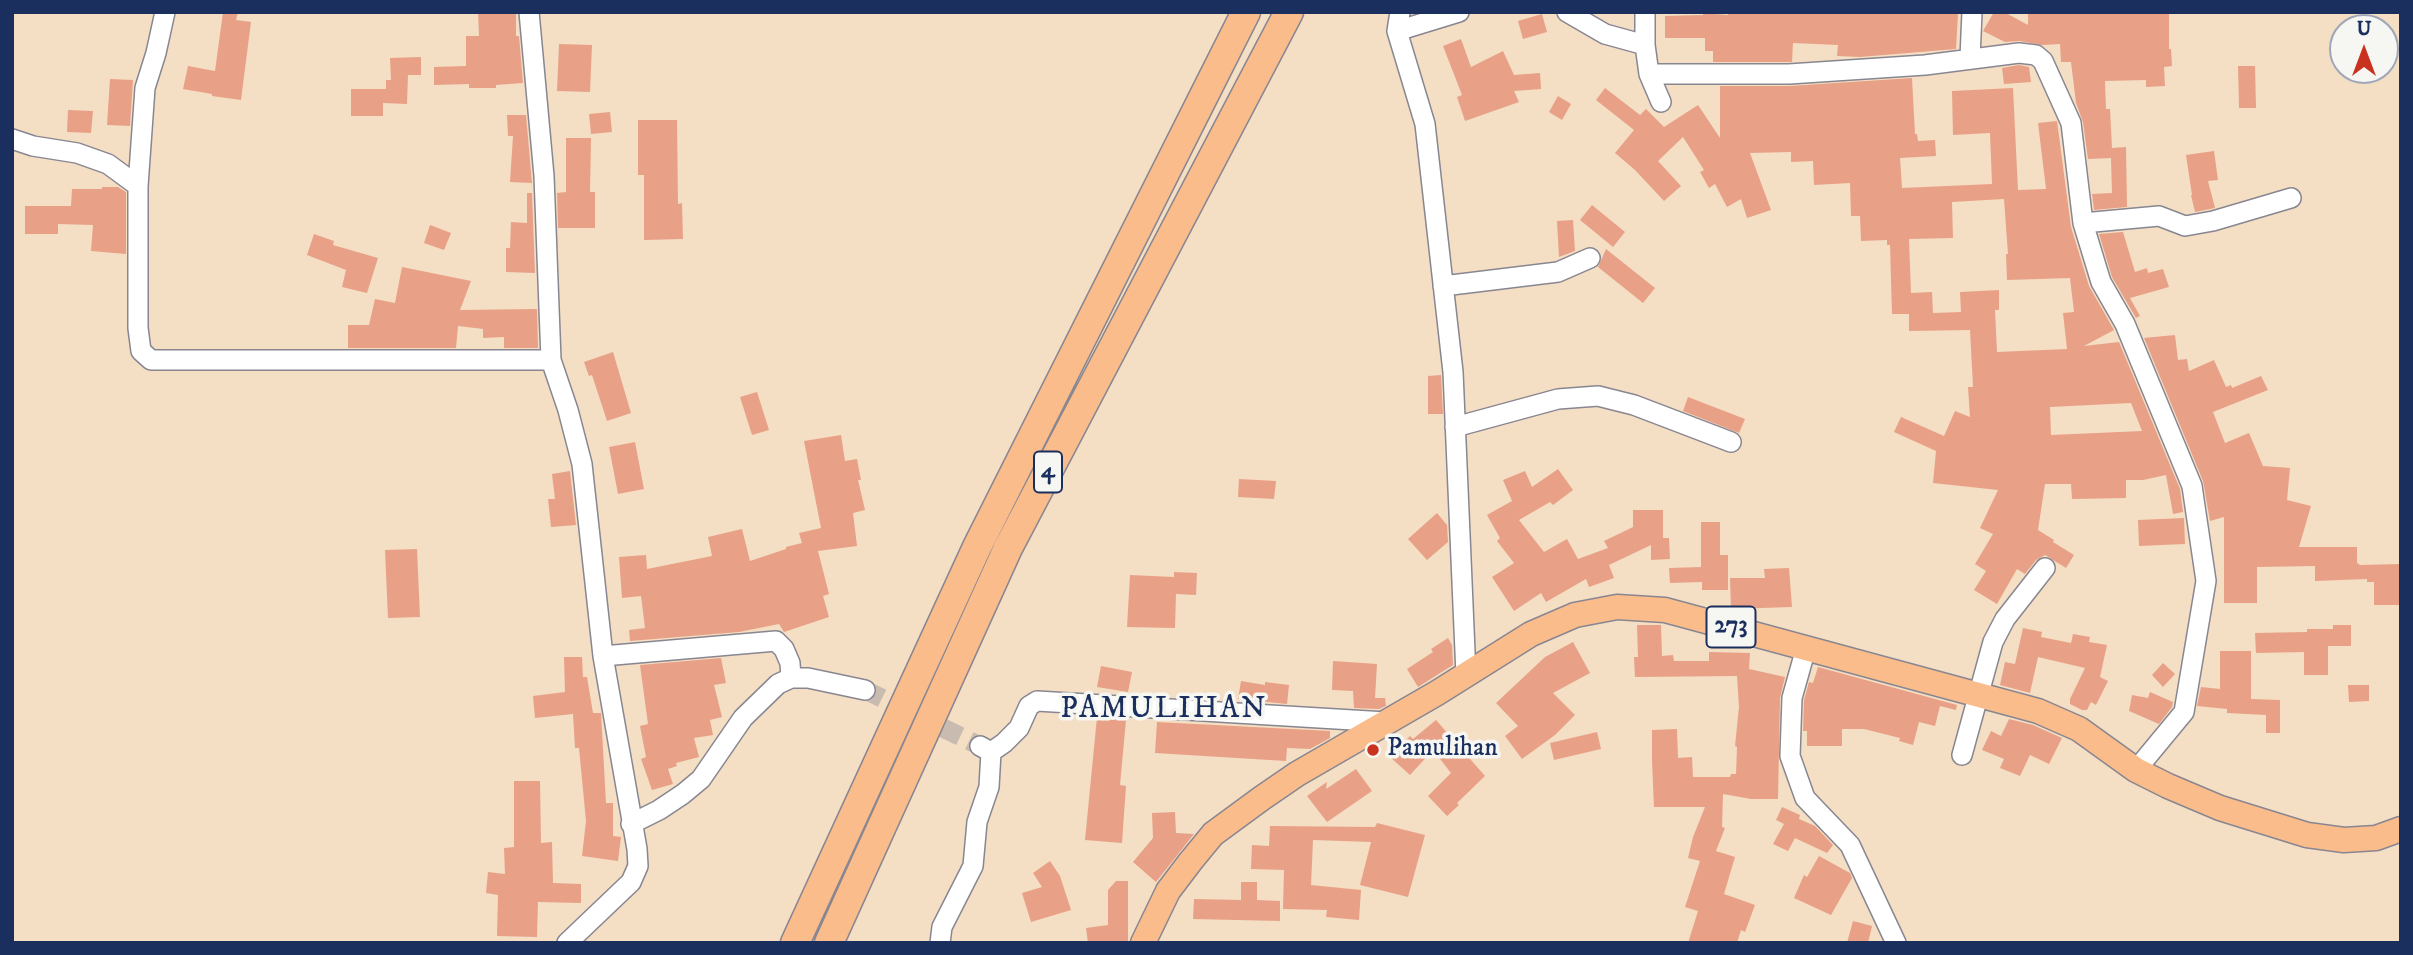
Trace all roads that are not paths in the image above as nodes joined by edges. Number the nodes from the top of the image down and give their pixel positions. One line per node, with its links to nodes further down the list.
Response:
1 (165, 12): 15 (street)
2 (529, 12): 20 (street)
3 (1246, 12): 36 (highway, 4)
4 (1289, 12): 37 (highway, 4)
5 (1459, 12): 9 (street)
6 (1567, 12): 10 (street)
7 (1646, 12): 10 (street)
8 (1972, 12): 11 (street)
9 (1398, 22): 19 (street)
10 (1645, 45): 12 (street)
11 (1970, 58): 12 (street); 17 (street)
12 (1648, 74): 13 (street)
13 (1661, 102)
14 (12, 139): 15 (street)
15 (138, 186): 20 (street)
16 (2291, 198): 17 (street)
17 (2083, 223): 32 (street)
18 (1590, 258): 19 (street)
19 (1443, 286): 21 (street)
20 (551, 360): 25 (street)
21 (1455, 427): 22 (street); 26 (street)
22 (1731, 442)
23 (2045, 568): 29 (street)
24 (1806, 648): 26 (main road, 273); 29 (main road, 273); 40 (street)
25 (603, 656): 27 (street); 33 (street)
26 (1466, 675): 30 (main road, 273)
27 (791, 678): 28 (street); 33 (street)
28 (865, 690)
29 (1979, 694): 31 (street); 32 (main road, 273)
30 (1386, 722): 38 (street); 39 (main road, 273)
31 (1962, 755)
32 (2136, 770): 34 (main road, 273)
33 (631, 824): 35 (street)
34 (2401, 829)
35 (567, 943)
36 (795, 943)
37 (829, 943)
38 (940, 943)
39 (1143, 943)
40 (1896, 943)

